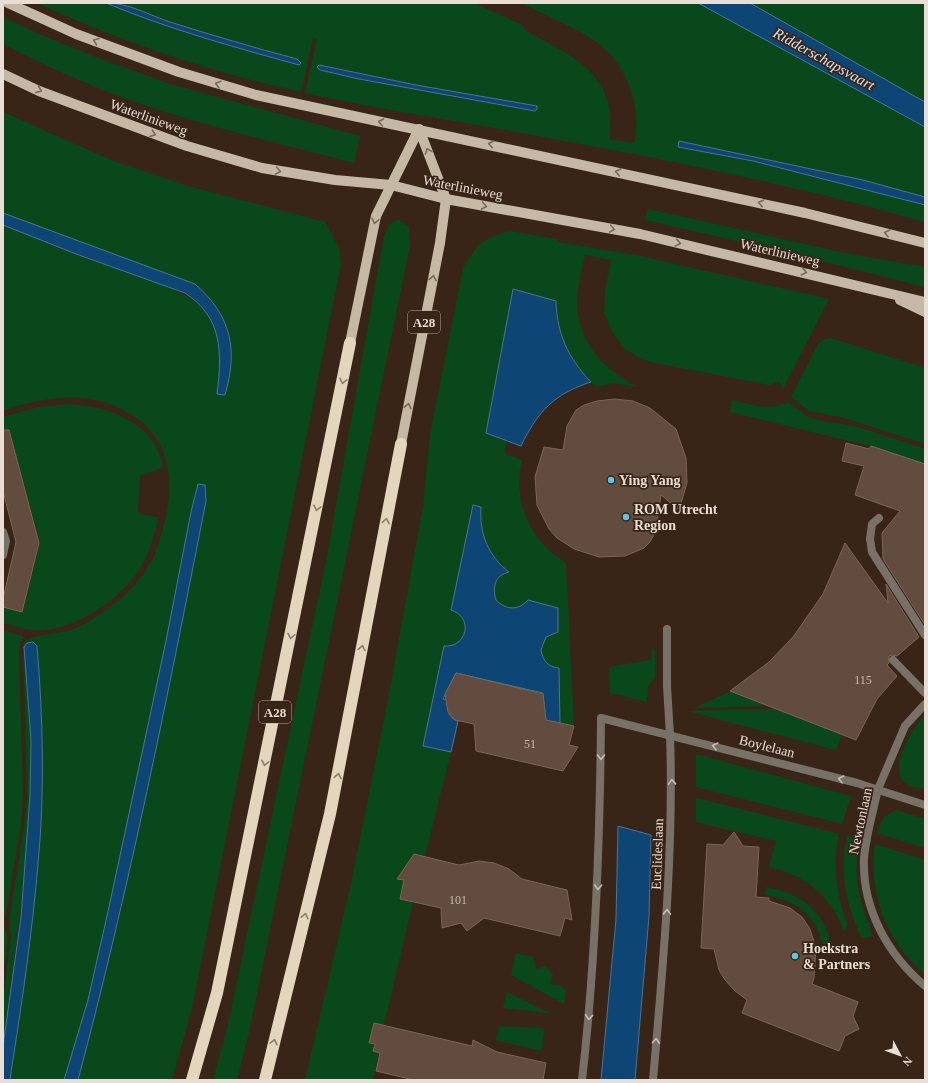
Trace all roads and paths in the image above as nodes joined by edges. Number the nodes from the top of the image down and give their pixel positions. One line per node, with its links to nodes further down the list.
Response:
1 (8, 3): 3 (main road, one-way to 1)
2 (3, 74): 4 (main road, Waterlinieweg, one-way to 4)
3 (419, 129): 4 (main road, A28); 5 (main road, A28, one-way to 3); 6 (main road, one-way to 3)
4 (391, 185): 5 (main road, Waterlinieweg); 10 (main road, A28, one-way to 10)
5 (446, 199): 7 (main road, Waterlinieweg, one-way to 7); 11 (main road, A28, one-way to 5)
6 (925, 243)
7 (878, 289): 8 (main road, Waterlinieweg); 9 (main road)
8 (925, 302)
9 (925, 312)
10 (350, 343): 24 (highway, A28, one-way to 24)
11 (401, 444): 25 (highway, A28, one-way to 11)
12 (879, 518): 16 (street)
13 (3, 532): 14 (street)
14 (3, 555)
15 (667, 629): 20 (street, Euclideslaan)
16 (925, 635)
17 (893, 660): 18 (street)
18 (925, 693)
19 (925, 704): 21 (street, Newtonlaan)
20 (670, 735): 21 (street, Boylelaan, one-way to 20); 26 (street, Boylelaan, one-way to 26); 27 (street, Euclideslaan, one-way to 20)
21 (878, 789): 22 (street, Boylelaan); 23 (street, Newtonlaan)
22 (925, 805)
23 (925, 986)
24 (192, 1080)
25 (265, 1080)
26 (582, 1080)
27 (653, 1080)

